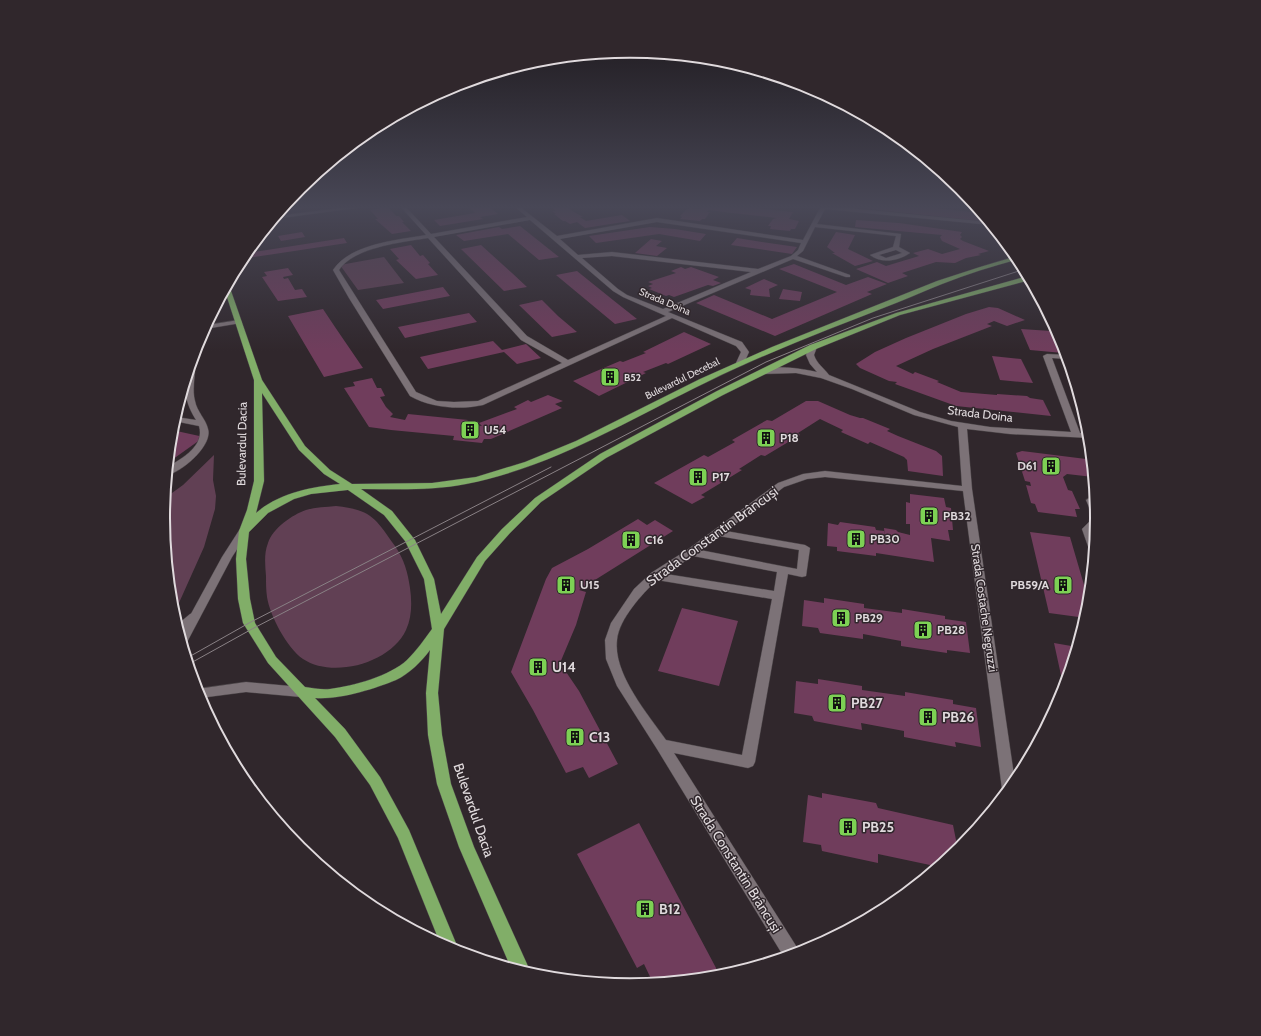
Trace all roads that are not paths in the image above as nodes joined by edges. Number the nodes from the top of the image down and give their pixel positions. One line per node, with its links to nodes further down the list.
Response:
1 (356, 254): 22 (street)
2 (447, 254): 22 (street)
3 (574, 254): 9 (street, Strada Doina)
4 (608, 254): 9 (street)
5 (615, 254): 12 (street)
6 (796, 254): 10 (street)
7 (876, 254): 8 (street)
8 (904, 254)
9 (577, 257): 16 (street, Strada Doina)
10 (793, 257): 12 (street); 13 (street)
11 (1011, 260): 23 (main road, Bulevardul Decebal)
12 (757, 271): 16 (street)
13 (848, 276)
14 (1024, 279): 20 (main road)
15 (229, 294): 18 (main road, Bulevardul Dacia)
16 (662, 312): 17 (street, Strada Doina)
17 (672, 316): 22 (street); 23 (street, Strada Doina)
18 (239, 322): 19 (street); 26 (main road, Bulevardul Dacia)
19 (213, 326)
20 (813, 347): 24 (main road); 25 (street)
21 (1061, 357): 31 (street)
22 (567, 363)
23 (740, 364): 34 (main road, Bulevardul Decebal)
24 (762, 372): 25 (street); 46 (main road)
25 (828, 378): 30 (street, Strada Doina)
26 (258, 380): 34 (main road, Bulevardul Dacia); 37 (main road, Bulevardul Dacia)
27 (191, 383): 29 (street)
28 (181, 420): 29 (street)
29 (203, 424): 33 (street)
30 (962, 426): 31 (street, Strada Doina); 35 (street, Strada Costache Negruzzi)
31 (1076, 435): 32 (street, Strada Doina)
32 (1083, 436)
33 (173, 468)
34 (351, 487): 37 (main road); 46 (main road, Bulevardul Dacia)
35 (967, 489): 38 (street, Strada Constantin Brâncuși); 51 (street, Strada Costache Negruzzi)
36 (1090, 526): 39 (street)
37 (244, 532): 44 (street); 49 (main road, Bulevardul Dacia)
38 (717, 533): 40 (street, Strada Constantin Brâncuși); 41 (street)
39 (1090, 538)
40 (691, 552): 41 (street); 42 (street, Strada Constantin Brâncuși)
41 (783, 570): 43 (street)
42 (655, 576): 43 (street); 50 (street, Strada Constantin Brâncuși)
43 (778, 596): 50 (street)
44 (198, 614): 45 (street); 47 (street)
45 (183, 626)
46 (438, 629): 49 (main road); 54 (main road, Bulevardul Dacia)
47 (186, 635)
48 (205, 692): 49 (street)
49 (301, 692): 52 (main road, Bulevardul Dacia)
50 (662, 745): 53 (street, Strada Constantin Brâncuși)
51 (1008, 781)
52 (447, 940)
53 (789, 950)
54 (518, 964)

